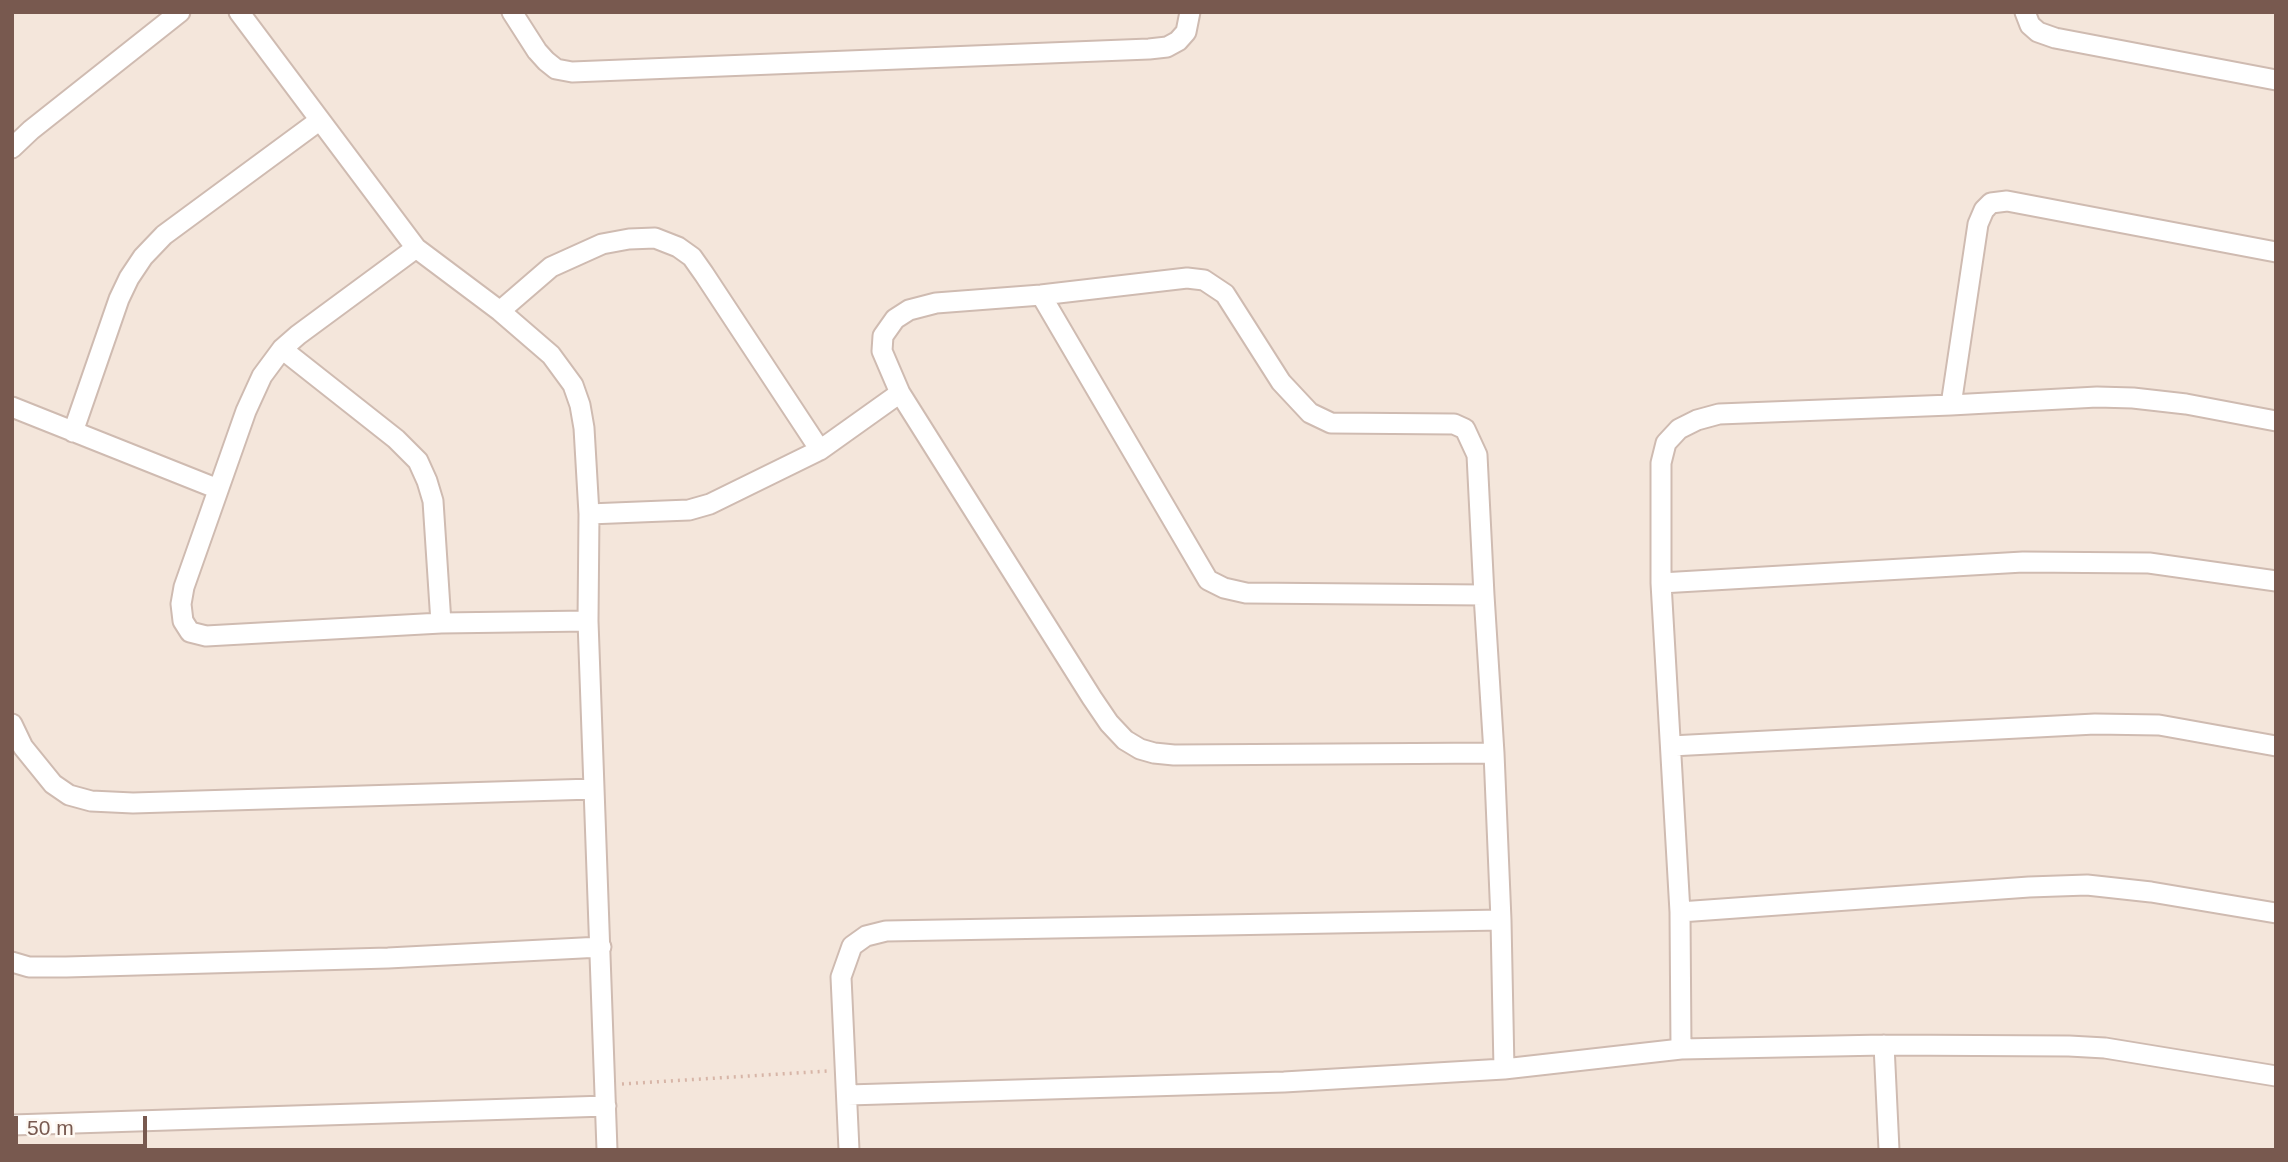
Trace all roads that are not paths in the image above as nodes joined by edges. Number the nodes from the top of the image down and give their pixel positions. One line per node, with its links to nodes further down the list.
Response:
1 (180, 12): 8 (street)
2 (239, 12): 7 (street)
3 (512, 12): 4 (street)
4 (1190, 12)
5 (2025, 12): 6 (street)
6 (2276, 80)
7 (320, 120): 9 (street); 18 (street)
8 (12, 148)
9 (416, 248): 12 (street); 13 (street)
10 (2276, 252): 15 (street)
11 (1041, 295): 14 (street); 24 (street); 24 (street)
12 (500, 311): 19 (street); 21 (street)
13 (282, 349): 20 (street); 26 (street)
14 (900, 393): 19 (street); 30 (street)
15 (1951, 405): 17 (street); 23 (street)
16 (12, 407): 18 (street)
17 (2276, 421)
18 (73, 432): 20 (street)
19 (820, 450): 21 (street)
20 (218, 489): 26 (street)
21 (589, 514): 25 (street)
22 (2276, 582): 23 (street)
23 (1661, 583): 28 (street)
24 (1484, 595): 30 (street)
25 (588, 621): 26 (street); 31 (street)
26 (441, 623)
27 (12, 724): 31 (street)
28 (1671, 746): 29 (street); 32 (street)
29 (2276, 746)
30 (1494, 753): 34 (street)
31 (593, 789): 35 (street)
32 (1680, 912): 33 (street); 38 (street)
33 (2276, 913)
34 (1501, 920): 39 (street); 41 (street)
35 (601, 947): 36 (street); 42 (street)
36 (12, 962)
37 (1884, 1045): 38 (street); 40 (street); 46 (street)
38 (1681, 1049): 39 (street)
39 (1504, 1069): 41 (street)
40 (2276, 1076)
41 (848, 1095): 45 (street)
42 (606, 1106): 43 (street); 44 (street)
43 (12, 1125)
44 (607, 1150)
45 (849, 1150)
46 (1889, 1150)

